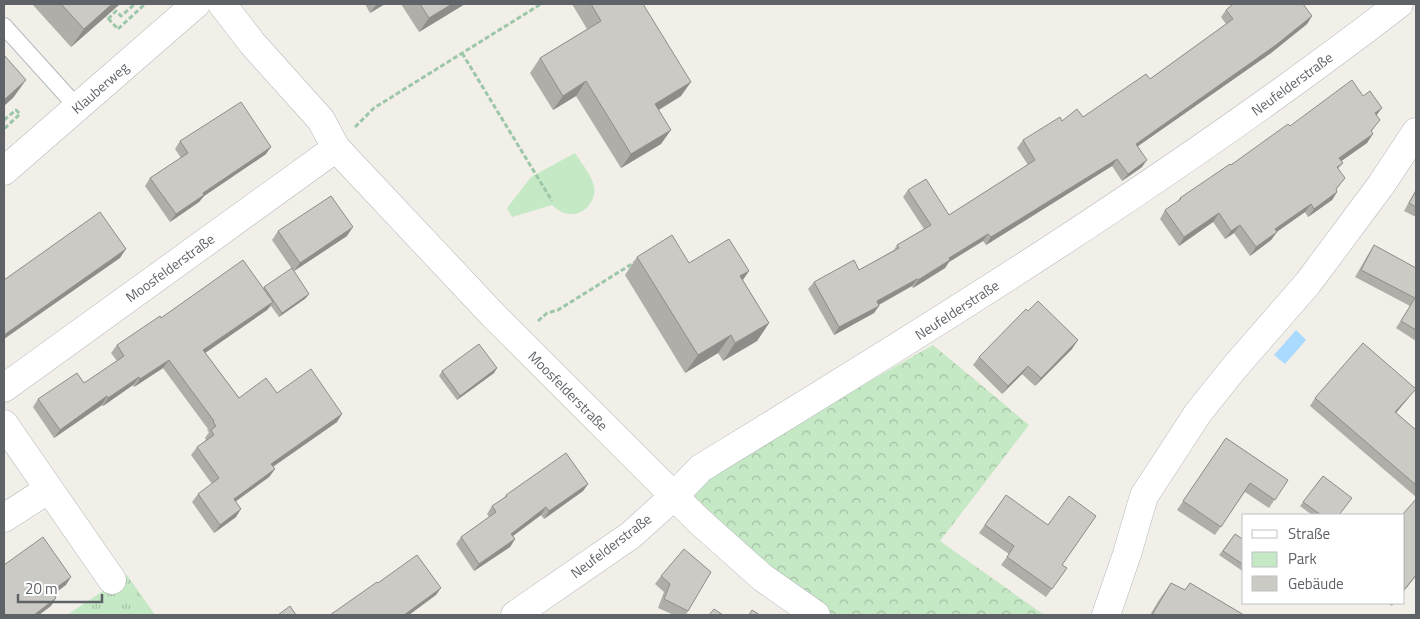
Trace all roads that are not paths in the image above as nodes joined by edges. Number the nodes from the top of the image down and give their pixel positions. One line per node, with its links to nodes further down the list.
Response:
1 (196, 4): 5 (street, Klauberweg)
2 (222, 4): 7 (street, Moosfelderstraße)
3 (1398, 4): 12 (street, Neufelderstraße)
4 (4, 26): 5 (lane)
5 (78, 108): 8 (street, Klauberweg)
6 (1416, 132): 17 (street)
7 (336, 148): 9 (street, Moosfelderstraße); 12 (street, Moosfelderstraße)
8 (4, 171)
9 (4, 388)
10 (4, 424): 11 (street)
11 (49, 489): 13 (street); 14 (street)
12 (674, 496): 15 (street, Neufelderstraße); 16 (street, Moosfelderstraße)
13 (4, 518)
14 (112, 580)
15 (515, 615)
16 (816, 615)
17 (1106, 615)

